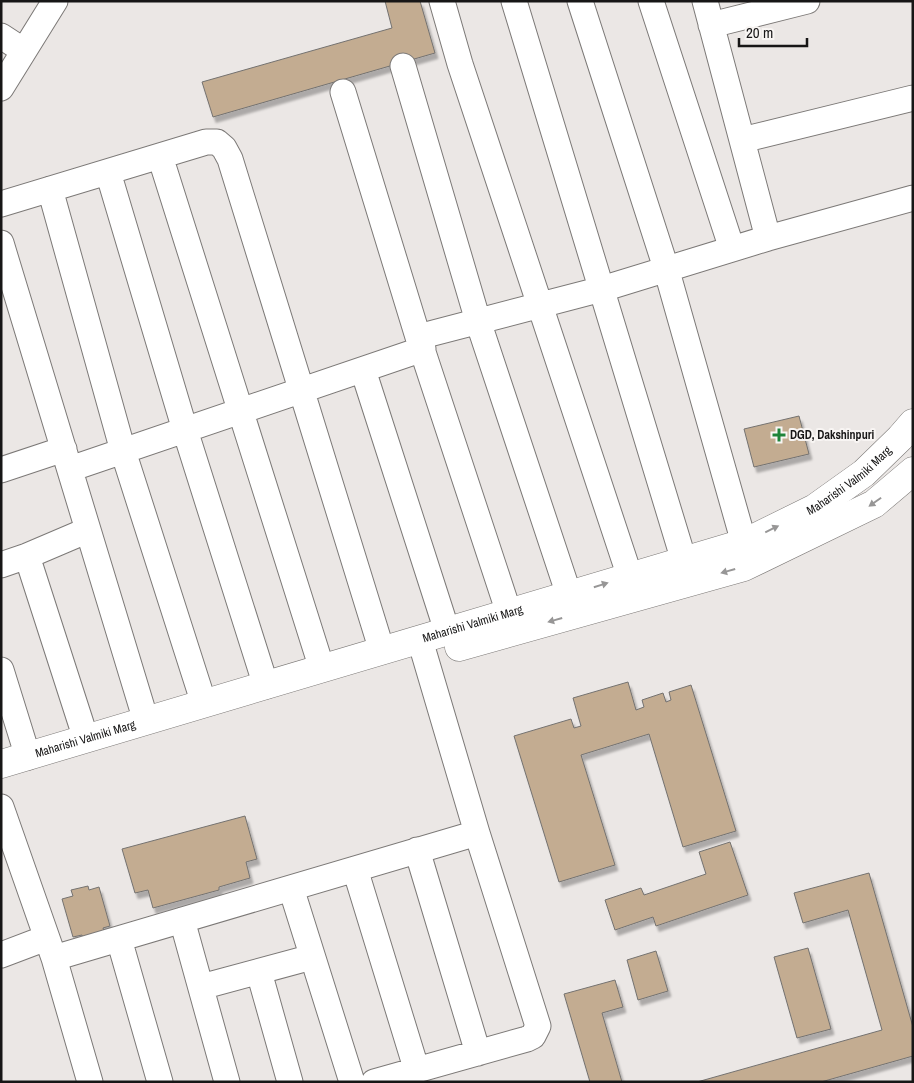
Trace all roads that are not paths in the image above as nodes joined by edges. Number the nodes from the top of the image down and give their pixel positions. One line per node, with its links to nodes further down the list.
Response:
1 (54, 1): 10 (street)
2 (442, 1): 26 (street)
3 (514, 1): 25 (street)
4 (580, 1): 24 (street)
5 (651, 1): 23 (street)
6 (705, 1): 8 (street)
7 (807, 1): 8 (street)
8 (711, 25): 15 (street)
9 (1, 36): 10 (street)
10 (24, 51): 12 (street)
11 (403, 66): 27 (street)
12 (1, 88)
13 (343, 92): 28 (street)
14 (913, 98): 15 (street)
15 (742, 140): 21 (street)
16 (160, 156): 17 (street); 30 (street); 31 (street)
17 (108, 172): 18 (street); 33 (street)
18 (50, 189): 20 (street); 34 (street)
19 (913, 198): 21 (street)
20 (1, 204)
21 (768, 238): 23 (street)
22 (1, 243): 35 (street)
23 (732, 249): 24 (street)
24 (666, 268): 25 (street); 39 (street)
25 (602, 289): 26 (street); 41 (street)
26 (539, 305): 27 (street); 43 (street)
27 (478, 321): 28 (street); 44 (street)
28 (420, 343): 29 (street); 45 (street)
29 (363, 370): 30 (street); 46 (street)
30 (301, 390): 31 (street); 48 (street)
31 (240, 411): 33 (street); 49 (street)
32 (913, 423): 39 (street, Maharishi Valmiki Marg, one-way to 32)
33 (185, 430): 34 (street); 51 (street)
34 (123, 451): 35 (street); 52 (street)
35 (66, 459): 36 (street); 38 (street)
36 (2, 469)
37 (913, 471): 47 (street, Maharishi Valmiki Marg, one-way to 47)
38 (88, 530): 40 (street); 53 (street)
39 (744, 543): 41 (street, Maharishi Valmiki Marg)
40 (27, 556): 42 (street); 54 (street)
41 (684, 561): 43 (street, Maharishi Valmiki Marg)
42 (1, 565)
43 (630, 577): 44 (street, Maharishi Valmiki Marg, one-way to 43)
44 (569, 595): 45 (street, Maharishi Valmiki Marg)
45 (509, 613): 46 (street, Maharishi Valmiki Marg)
46 (447, 631): 47 (street, Maharishi Valmiki Marg)
47 (422, 648): 48 (street, Maharishi Valmiki Marg); 57 (street, Maharishi Valmiki Marg); 59 (street)
48 (382, 651): 49 (street, Maharishi Valmiki Marg)
49 (322, 669): 51 (street, Maharishi Valmiki Marg)
50 (1, 670): 55 (street)
51 (266, 686): 52 (street, Maharishi Valmiki Marg)
52 (204, 704): 53 (street, Maharishi Valmiki Marg)
53 (146, 721): 54 (street, Maharishi Valmiki Marg)
54 (86, 739): 55 (street, Maharishi Valmiki Marg)
55 (28, 757): 56 (street, Maharishi Valmiki Marg)
56 (1, 764)
57 (1, 783)
58 (1, 807): 65 (street)
59 (477, 833): 60 (street); 70 (street)
60 (417, 850): 61 (street); 70 (street)
61 (355, 869): 62 (street); 71 (street)
62 (291, 888): 63 (street); 67 (street)
63 (182, 920): 64 (street); 69 (street)
64 (119, 939): 65 (street); 73 (street)
65 (50, 948): 66 (street); 72 (street)
66 (1, 955)
67 (312, 957): 68 (street); 76 (street)
68 (259, 972): 69 (street); 75 (street)
69 (201, 987): 74 (street)
70 (478, 1053): 71 (street)
71 (417, 1070): 77 (street)
72 (90, 1082)
73 (160, 1082)
74 (227, 1082)
75 (290, 1082)
76 (352, 1082)
77 (374, 1082)

